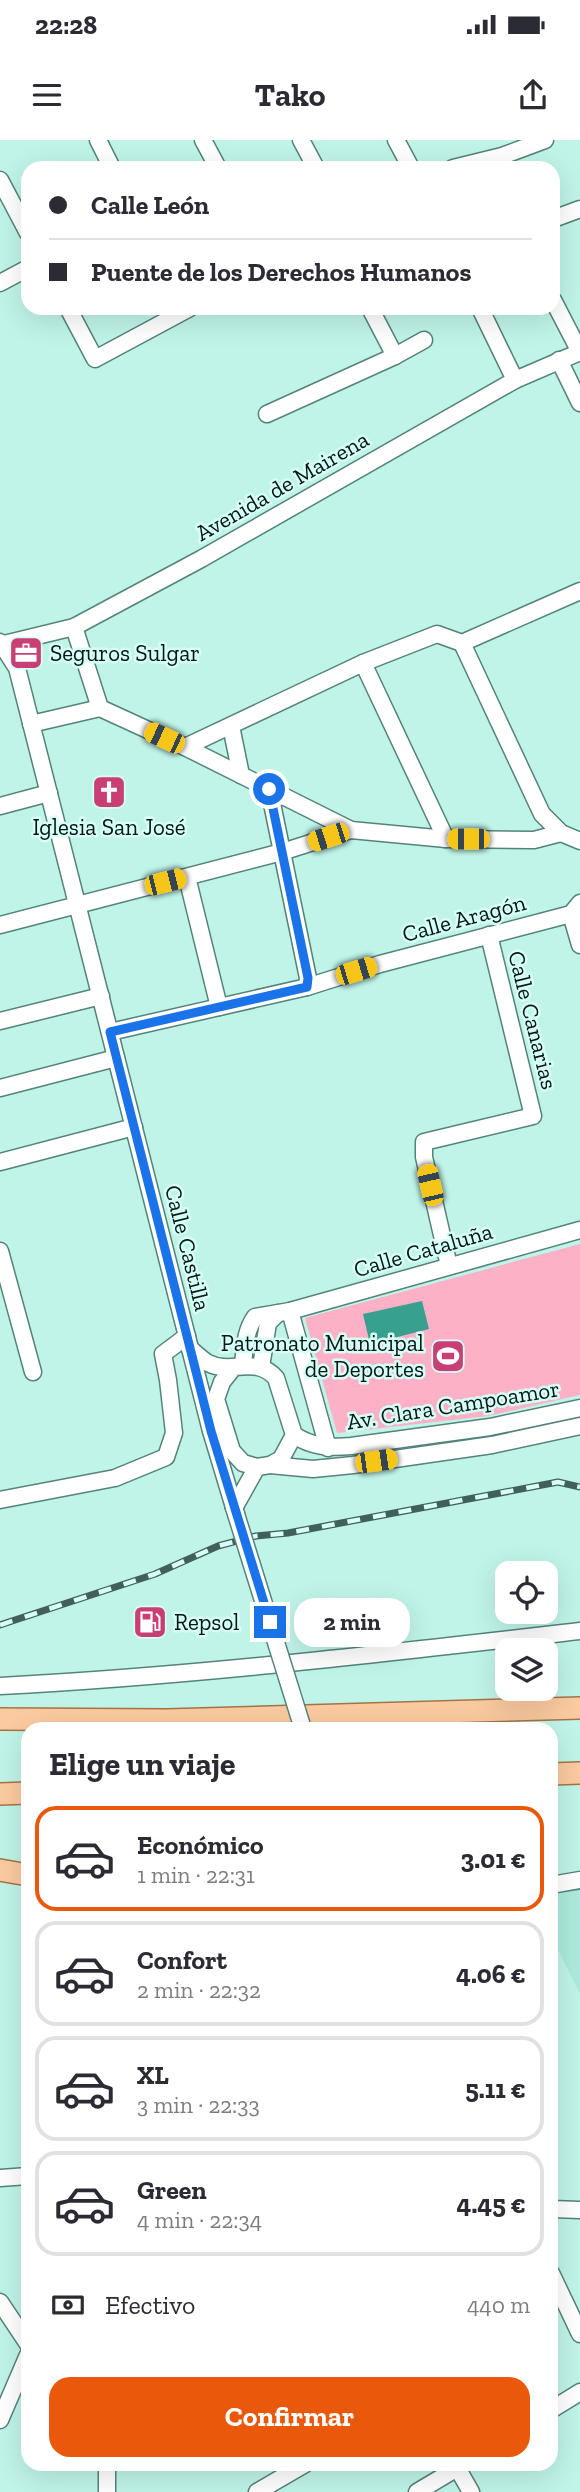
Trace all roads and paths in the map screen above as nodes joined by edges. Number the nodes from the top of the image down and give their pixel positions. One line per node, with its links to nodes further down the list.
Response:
1 (98, 140): 6 (street)
2 (203, 140): 7 (street)
3 (301, 140): 8 (street)
4 (396, 140): 9 (street)
5 (545, 140): 10 (street)
6 (108, 161)
7 (214, 161)
8 (312, 161)
9 (407, 161)
10 (491, 161)
11 (2, 190): 14 (street)
12 (580, 209): 13 (street)
13 (560, 216)
14 (21, 221)
15 (21, 272): 16 (street)
16 (0, 283)
17 (560, 313): 23 (street)
18 (72, 315): 19 (street)
19 (176, 315)
20 (374, 315): 24 (street)
21 (483, 315): 26 (street)
22 (424, 340): 24 (street)
23 (580, 352): 25 (street, Avenida de Mairena)
24 (395, 356): 28 (street)
25 (559, 360): 26 (street, Avenida de Mairena); 27 (street)
26 (515, 380): 30 (street, Avenida de Mairena)
27 (580, 403)
28 (267, 414)
29 (580, 591): 31 (street)
30 (74, 627): 32 (street, Avenida de Mairena); 34 (street)
31 (462, 643): 33 (street); 43 (street)
32 (0, 644): 35 (street, Calle Castilla)
33 (363, 663): 36 (street); 44 (street)
34 (100, 708): 35 (street); 37 (street)
35 (32, 724): 40 (street, Calle Castilla)
36 (230, 726): 37 (street); 38 (street)
37 (185, 747): 38 (street)
38 (240, 775): 39 (street)
39 (269, 789): 42 (street); 46 (street)
40 (49, 793): 41 (street); 48 (street, Calle Castilla)
41 (0, 806)
42 (351, 830): 44 (street); 46 (street)
43 (561, 833): 44 (street); 45 (street)
44 (446, 839)
45 (580, 841)
46 (282, 852): 47 (street); 53 (street)
47 (187, 877): 48 (street); 55 (street)
48 (78, 905): 50 (street); 54 (street, Calle Castilla)
49 (576, 908): 51 (street, Calle Aragón); 52 (street)
50 (0, 925)
51 (489, 935): 53 (street, Calle Aragón); 64 (street, Calle Canarias)
52 (580, 946)
53 (307, 987): 55 (street, Calle Aragón)
54 (101, 996): 56 (street); 57 (street, Calle Castilla)
55 (219, 1007): 57 (street, Calle Aragón)
56 (0, 1021)
57 (110, 1032): 58 (street, Calle Castilla)
58 (116, 1058): 59 (street); 60 (street, Calle Castilla)
59 (0, 1088)
60 (134, 1127): 61 (street); 66 (street, Calle Castilla)
61 (0, 1161)
62 (580, 1230): 64 (street, Calle Cataluña)
63 (0, 1251): 69 (street)
64 (449, 1266): 65 (street, Calle Cataluña)
65 (284, 1312): 67 (street, Calle Cataluña); 68 (street); 75 (street)
66 (189, 1343): 67 (street); 72 (street, Calle Castilla); 77 (street)
67 (239, 1366): 68 (street); 74 (street)
68 (261, 1367): 73 (street)
69 (33, 1372)
70 (580, 1408): 75 (street, Av. Clara Campoamor)
71 (580, 1426): 76 (street, Av. Clara Campoamor)
72 (211, 1431): 74 (street); 78 (street, Calle Castilla)
73 (294, 1435): 75 (street, Av. Clara Campoamor); 76 (street)
74 (230, 1446): 76 (street); 78 (street)
75 (328, 1448)
76 (263, 1466): 78 (street)
77 (0, 1500)
78 (235, 1511): 83 (street, bridge)
79 (580, 1631): 80 (street)
80 (0, 1686)
81 (580, 1708): 82 (main road)
82 (0, 1719)
83 (301, 1722)
84 (580, 1773): 85 (main road)
85 (558, 1774)
86 (21, 1793): 87 (main road)
87 (0, 1794)
88 (0, 1870): 89 (main road)
89 (21, 1874)
90 (580, 1880): 91 (street)
91 (558, 1884)
92 (21, 2176): 93 (street)
93 (0, 2178)
94 (558, 2209): 95 (street)
95 (580, 2210)
96 (558, 2288): 99 (street)
97 (0, 2302): 98 (street)
98 (21, 2334)
99 (580, 2334)
100 (21, 2371): 103 (street)
101 (580, 2392): 102 (street)
102 (558, 2406)
103 (0, 2420)
104 (107, 2471): 108 (street)
105 (293, 2471): 109 (street)
106 (451, 2471): 110 (street)
107 (461, 2471): 111 (street)
108 (107, 2492)
109 (257, 2492)
110 (417, 2492)
111 (471, 2492)

